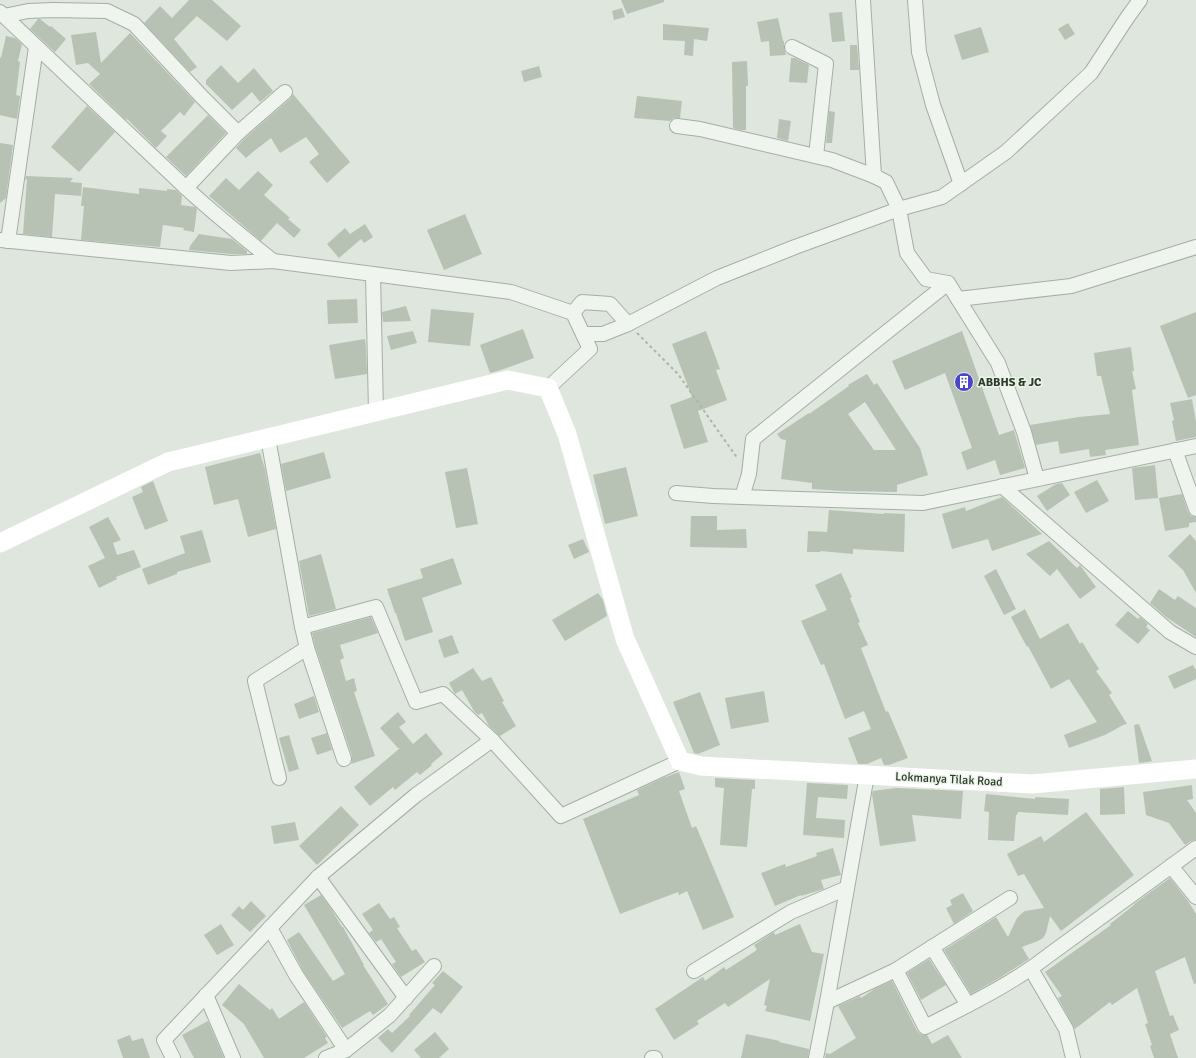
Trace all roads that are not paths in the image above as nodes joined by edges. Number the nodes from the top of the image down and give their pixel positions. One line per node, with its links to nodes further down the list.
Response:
1 (863, 0): 11 (street)
2 (915, 0): 12 (street)
3 (1140, 0): 12 (street)
4 (2, 14): 6 (street); 9 (street)
5 (792, 47): 10 (street)
6 (36, 48): 13 (street); 15 (street)
7 (285, 92): 9 (street)
8 (677, 126): 10 (street)
9 (238, 133): 13 (street)
10 (816, 156): 11 (street)
11 (874, 176): 14 (street)
12 (961, 184): 14 (street)
13 (186, 188): 17 (street)
14 (899, 209): 19 (street); 22 (street)
15 (4, 240): 17 (street)
16 (1196, 247): 20 (street)
17 (273, 261): 18 (street)
18 (373, 274): 21 (street); 25 (street)
19 (948, 283): 20 (street); 32 (street)
20 (958, 298): 29 (street)
21 (573, 312): 22 (street); 23 (street)
22 (628, 324): 23 (street)
23 (583, 334): 24 (street)
24 (548, 388): 25 (main road); 40 (main road)
25 (376, 412): 26 (main road)
26 (268, 438): 34 (main road); 35 (street)
27 (1196, 446): 28 (street)
28 (1175, 450): 29 (street); 33 (street)
29 (1037, 479): 30 (street)
30 (1002, 486): 32 (street); 36 (street)
31 (676, 493): 32 (street)
32 (742, 497)
33 (1196, 509)
34 (0, 543)
35 (302, 627): 37 (street); 38 (street)
36 (1196, 647)
37 (307, 648): 39 (street); 43 (street)
38 (492, 740): 40 (street); 46 (street)
39 (344, 760)
40 (680, 761): 42 (main road, Lokmanya Tilak Road)
41 (1196, 769): 42 (main road, Lokmanya Tilak Road)
42 (867, 775): 47 (street)
43 (278, 778)
44 (1196, 848): 45 (street)
45 (1171, 866): 48 (street); 53 (street)
46 (318, 877): 50 (street); 57 (street)
47 (847, 888): 55 (street); 58 (street)
48 (1196, 897)
49 (1010, 898): 51 (street)
50 (270, 928): 56 (street); 60 (street)
51 (932, 947): 54 (street); 59 (street)
52 (434, 966): 57 (street)
53 (1031, 969): 59 (street); 67 (street)
54 (896, 970): 58 (street); 59 (street)
55 (694, 971)
56 (206, 995): 61 (street); 62 (street)
57 (406, 998): 60 (street)
58 (827, 1002): 66 (street)
59 (968, 1005)
60 (346, 1050): 63 (street)
61 (173, 1058)
62 (233, 1058)
63 (326, 1058)
64 (652, 1058): 65 (street)
65 (655, 1058)
66 (816, 1058)
67 (1073, 1058)

